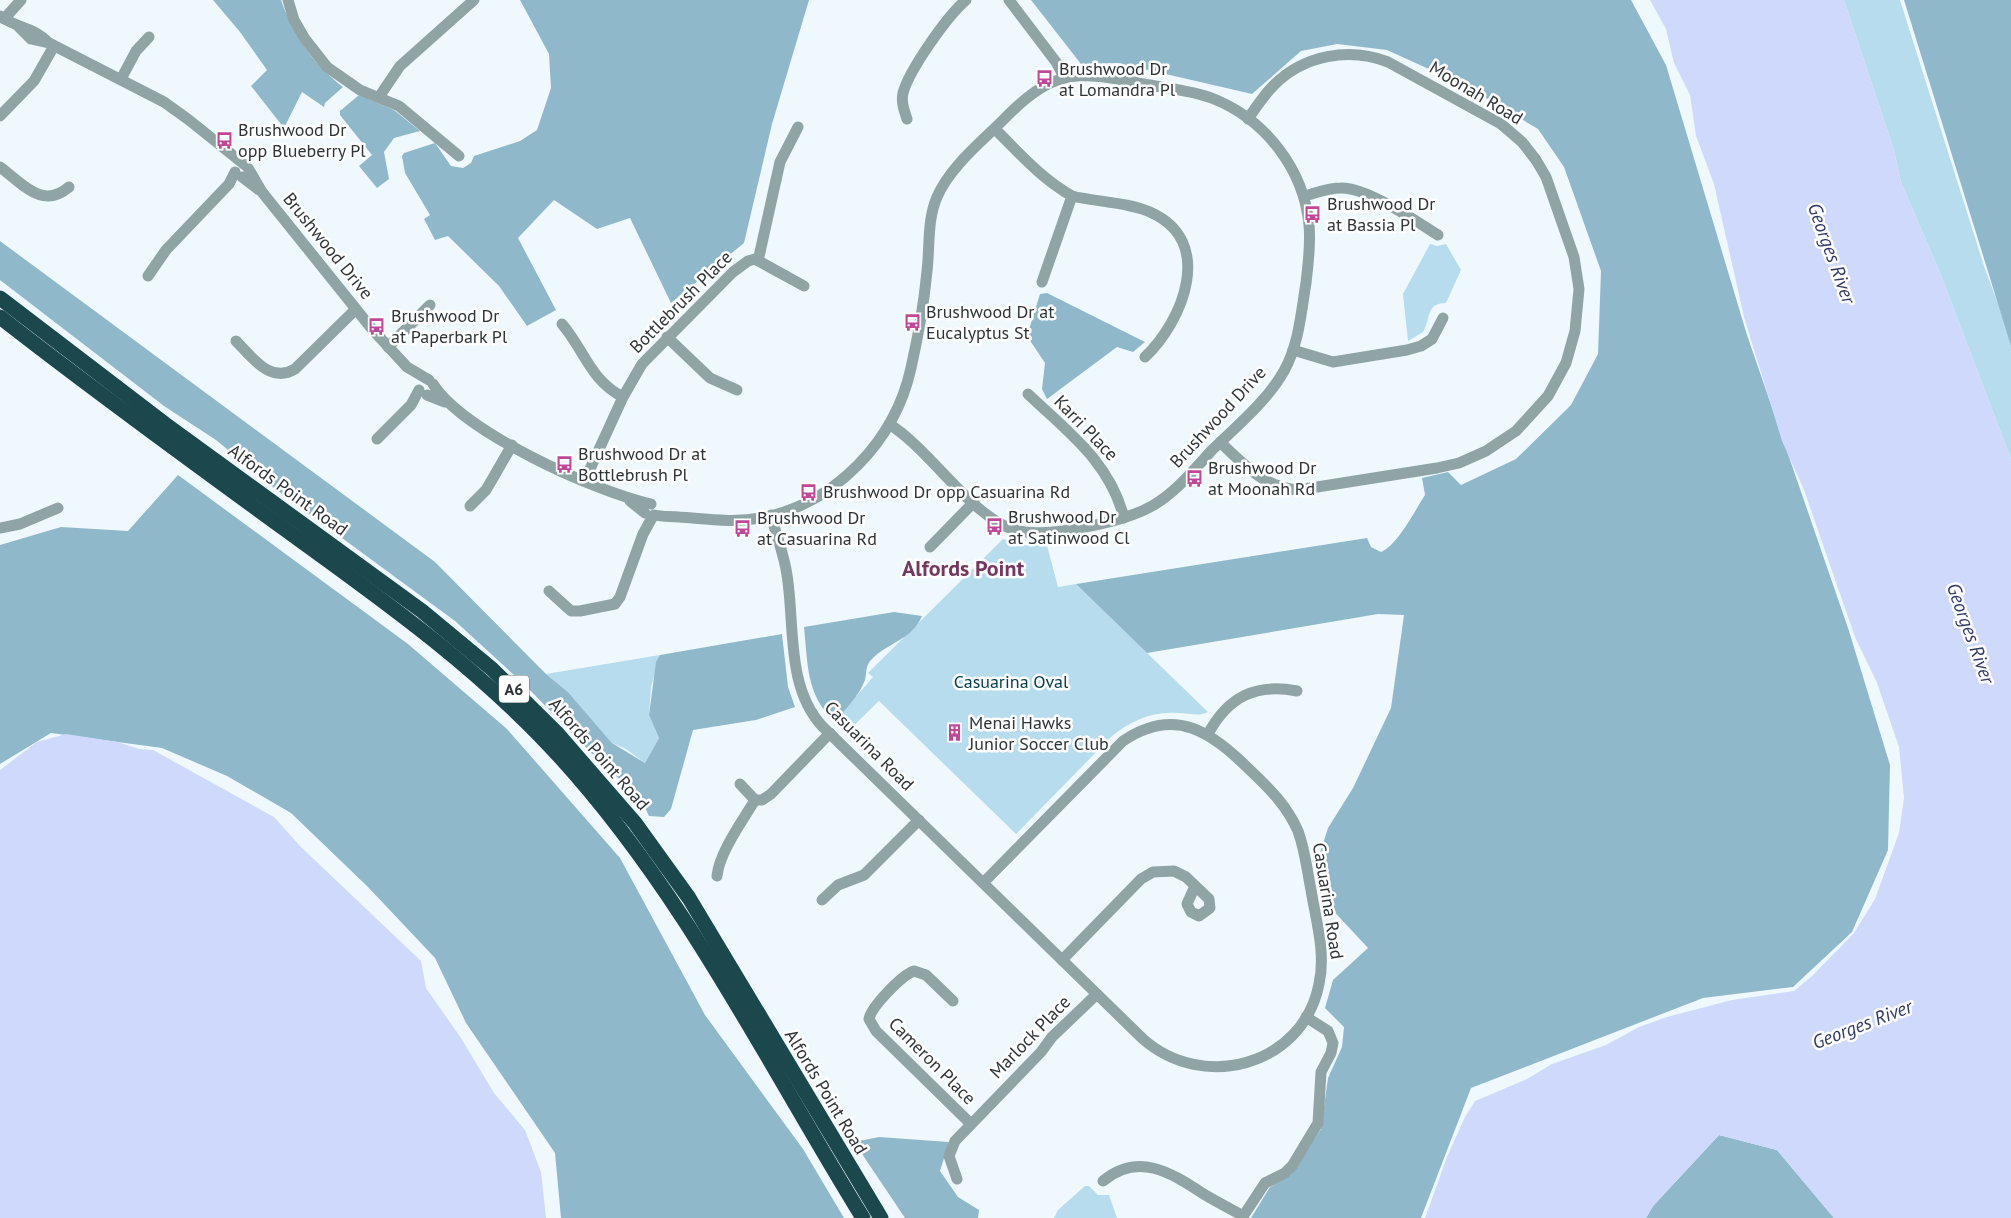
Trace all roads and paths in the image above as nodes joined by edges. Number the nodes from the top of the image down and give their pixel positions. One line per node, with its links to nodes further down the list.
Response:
1 (21, 0): 6 (street)
2 (288, 0): 11 (street)
3 (474, 0): 11 (street)
4 (966, 0): 14 (street)
5 (1009, 0): 9 (street)
6 (2, 17): 8 (street, Brushwood Drive)
7 (149, 37): 10 (street)
8 (52, 44): 10 (street, Brushwood Drive); 12 (street)
9 (1064, 78): 13 (street, Brushwood Drive); 16 (street, Brushwood Drive)
10 (120, 79): 19 (street, Brushwood Drive)
11 (379, 97): 17 (street)
12 (0, 116)
13 (1248, 118): 22 (street, Brushwood Drive); 45 (street, Moonah Road)
14 (907, 119)
15 (798, 127): 24 (street)
16 (995, 129): 21 (street); 43 (street, Brushwood Drive)
17 (459, 156)
18 (0, 167): 20 (street)
19 (241, 171): 25 (street); 30 (street, Brushwood Drive)
20 (69, 187)
21 (1072, 196): 26 (street); 38 (street)
22 (1304, 196): 23 (street); 37 (street, Brushwood Drive)
23 (1438, 234)
24 (758, 261): 27 (street, Bottlebrush Place); 34 (street, Bottlebrush Place)
25 (148, 276)
26 (1042, 282)
27 (804, 286)
28 (0, 298): 76 (highway, Alfords Point Road / A6)
29 (430, 305): 36 (street)
30 (356, 309): 35 (street); 36 (street, Brushwood Drive)
31 (0, 317): 75 (highway, Alfords Point Road / A6)
32 (1443, 318): 37 (street)
33 (562, 324): 42 (street)
34 (667, 337): 40 (street); 42 (street, Bottlebrush Place)
35 (236, 341)
36 (388, 348): 39 (street, Brushwood Drive)
37 (1293, 350): 45 (street, Brushwood Drive)
38 (1145, 357)
39 (426, 388): 44 (street); 46 (street, Brushwood Drive)
40 (737, 390)
41 (1028, 394): 53 (street, Karri Place)
42 (622, 397): 47 (street, Bottlebrush Place)
43 (890, 424): 48 (street, Brushwood Drive); 52 (street, Brushwood Drive)
44 (377, 440)
45 (1220, 442): 53 (street, Brushwood Drive)
46 (512, 445): 47 (street, Brushwood Drive); 49 (street)
47 (586, 480): 51 (street, Brushwood Drive)
48 (974, 502): 53 (street, Brushwood Drive); 55 (street)
49 (470, 506)
50 (58, 508): 54 (street)
51 (651, 511): 52 (street, Brushwood Drive); 56 (street)
52 (771, 515): 58 (street, Casuarina Road)
53 (1124, 518)
54 (0, 528)
55 (930, 547)
56 (549, 591)
57 (1297, 691): 59 (street)
58 (830, 733): 61 (street); 62 (street, Casuarina Road)
59 (1208, 734): 64 (street, Casuarina Road); 70 (street, Casuarina Road)
60 (740, 784): 61 (street)
61 (755, 800): 63 (street)
62 (919, 820): 64 (street, Casuarina Road); 66 (street)
63 (717, 876)
64 (983, 883): 67 (street, Casuarina Road)
65 (1195, 886): 67 (street)
66 (822, 900)
67 (1062, 960): 68 (street, Casuarina Road)
68 (1097, 994): 70 (street, Casuarina Road); 71 (street, Marlock Place)
69 (953, 1001): 71 (street, Cameron Place)
70 (1306, 1017): 74 (street)
71 (971, 1124): 72 (street, Marlock Place)
72 (957, 1179)
73 (1103, 1181): 74 (street)
74 (1242, 1217)
75 (863, 1218)
76 (881, 1218)

